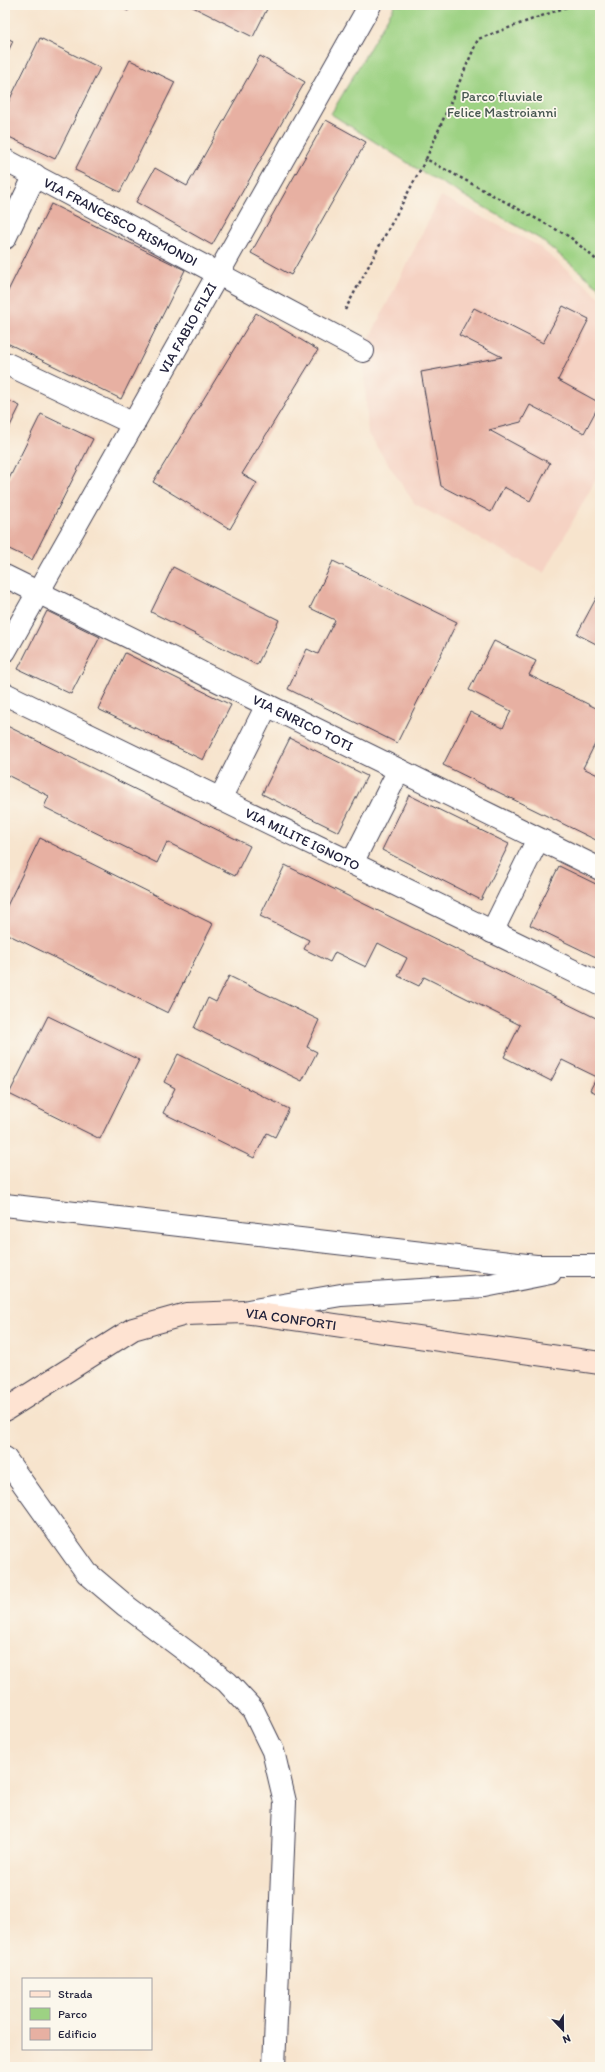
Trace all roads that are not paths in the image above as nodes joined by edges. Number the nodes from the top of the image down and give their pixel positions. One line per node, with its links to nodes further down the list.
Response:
1 (370, 5): 5 (street, VIA FABIO FILZI)
2 (5, 160): 3 (street, VIA FRANCESCO RISMONDI)
3 (35, 175): 4 (street); 5 (street, VIA FRANCESCO RISMONDI)
4 (5, 238)
5 (219, 274): 6 (street, VIA FRANCESCO RISMONDI); 8 (street, VIA FABIO FILZI)
6 (363, 350)
7 (5, 362): 8 (street)
8 (134, 424): 10 (street, VIA FABIO FILZI)
9 (5, 576): 10 (street, VIA ENRICO TOTI)
10 (38, 592): 11 (street, VIA FABIO FILZI); 13 (street, VIA ENRICO TOTI)
11 (5, 651)
12 (5, 694): 15 (street, VIA MILITE IGNOTO)
13 (267, 705): 14 (street, VIA ENRICO TOTI); 15 (street)
14 (399, 770): 16 (street, VIA ENRICO TOTI); 17 (street)
15 (220, 799): 17 (street, VIA MILITE IGNOTO)
16 (538, 838): 18 (street, VIA ENRICO TOTI); 19 (street)
17 (352, 863): 19 (street, VIA MILITE IGNOTO)
18 (600, 869)
19 (492, 932): 20 (street, VIA MILITE IGNOTO)
20 (600, 984)
21 (5, 1205): 22 (street)
22 (593, 1266): 23 (street)
23 (244, 1312): 24 (main road, VIA CONFORTI); 25 (main road, VIA CONFORTI)
24 (600, 1363)
25 (5, 1410)
26 (5, 1458): 27 (street)
27 (274, 2067)

